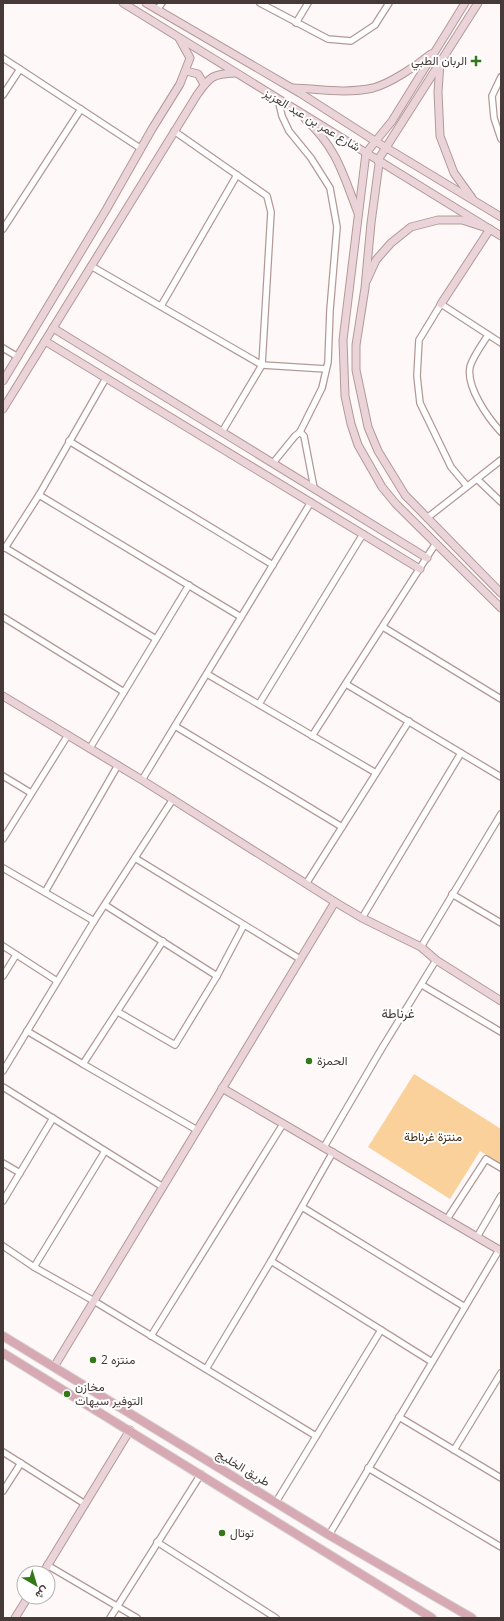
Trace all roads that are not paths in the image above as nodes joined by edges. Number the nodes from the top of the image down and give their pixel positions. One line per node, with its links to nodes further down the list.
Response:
1 (124, 3): 11 (street, شارع عمر بن عبد العزيز)
2 (146, 3): 9 (street, شارع عمر بن عبد العزيز)
3 (162, 3): 9 (street)
4 (260, 3): 10 (street)
5 (308, 3): 10 (street)
6 (389, 3): 10 (street)
7 (465, 3): 12 (street)
8 (478, 3): 14 (street)
9 (157, 10): 20 (street, شارع عمر بن عبد العزيز)
10 (296, 23)
11 (178, 38): 16 (street); 17 (street, شارع عمر بن عبد العزيز)
12 (435, 52): 20 (street); 27 (street)
13 (3, 58): 15 (street)
14 (440, 60): 28 (street); 33 (street)
15 (20, 69): 21 (street); 24 (street)
16 (186, 71): 19 (street); 29 (street)
17 (235, 73): 19 (street); 22 (street, شارع عمر بن عبد العزيز)
18 (501, 77): 26 (street)
19 (204, 84): 25 (street)
20 (291, 88): 27 (street, شارع عمر بن عبد العزيز)
21 (3, 96)
22 (278, 99): 23 (street, شارع عمر بن عبد العزيز); 50 (street)
23 (291, 107): 30 (street, شارع عمر بن عبد العزيز); 34 (street)
24 (81, 109): 29 (street); 36 (street)
25 (174, 131): 32 (street); 39 (street)
26 (501, 139)
27 (375, 141): 28 (street, شارع عمر بن عبد العزيز); 30 (street)
28 (385, 147): 31 (street); 33 (street, شارع عمر بن عبد العزيز)
29 (140, 148): 48 (street)
30 (366, 153): 31 (street, شارع عمر بن عبد العزيز); 34 (street)
31 (378, 160): 37 (street, شارع عمر بن عبد العزيز); 40 (street)
32 (237, 175): 42 (street); 49 (street)
33 (475, 201): 35 (street, شارع عمر بن عبد العزيز)
34 (359, 214): 68 (street)
35 (501, 217)
36 (3, 229)
37 (490, 229): 38 (street, شارع عمر بن عبد العزيز); 40 (street); 41 (street)
38 (501, 236)
39 (91, 266): 42 (street); 43 (street)
40 (365, 288): 66 (street)
41 (441, 304): 44 (street); 61 (street)
42 (161, 306): 49 (street)
43 (53, 328): 45 (street); 54 (street)
44 (488, 335): 46 (street); 56 (street)
45 (45, 341): 51 (street); 53 (street)
46 (501, 342)
47 (3, 348): 48 (street)
48 (18, 357): 52 (street)
49 (262, 365): 50 (street); 54 (street)
50 (326, 369): 55 (street)
51 (106, 378): 57 (street); 64 (street)
52 (3, 381)
53 (3, 409)
54 (222, 432): 59 (street)
55 (300, 432): 59 (street); 62 (street)
56 (501, 432)
57 (69, 441): 63 (street); 71 (street)
58 (501, 460): 60 (street)
59 (273, 463): 62 (street)
60 (477, 479): 61 (street); 65 (street)
61 (467, 486): 66 (street)
62 (314, 488): 70 (street)
63 (40, 495): 69 (street); 73 (street)
64 (311, 502): 67 (street); 71 (street)
65 (501, 502)
66 (427, 518): 74 (street)
67 (363, 534): 72 (street); 85 (street)
68 (436, 543): 70 (street); 75 (street)
69 (4, 548): 79 (street)
70 (426, 558): 72 (street)
71 (273, 564): 76 (street)
72 (420, 569): 78 (street)
73 (189, 585): 76 (street); 79 (street)
74 (501, 593)
75 (501, 608)
76 (241, 617): 80 (street)
77 (3, 618): 82 (street)
78 (383, 626): 81 (street); 84 (street)
79 (156, 639): 82 (street)
80 (207, 674): 85 (street); 87 (street)
81 (346, 684): 86 (street); 89 (street)
82 (124, 692): 90 (street)
83 (3, 696): 88 (street)
84 (501, 699)
85 (259, 704): 89 (street)
86 (409, 721): 91 (street); 93 (street)
87 (175, 726): 96 (street); 100 (street)
88 (68, 735): 90 (street); 97 (street)
89 (312, 736): 93 (street)
90 (90, 748): 92 (street)
91 (461, 753): 95 (street); 109 (street)
92 (118, 765): 96 (street); 105 (street)
93 (376, 773): 100 (street)
94 (3, 776): 97 (street)
95 (501, 777)
96 (142, 780): 98 (street)
97 (31, 794): 101 (street)
98 (173, 800): 102 (street); 104 (street)
99 (501, 814): 106 (street)
100 (342, 827): 104 (street)
101 (3, 839)
102 (135, 858): 108 (street); 112 (street)
103 (3, 868): 105 (street)
104 (306, 884): 107 (street)
105 (45, 892): 110 (street)
106 (452, 894): 111 (street); 115 (street)
107 (335, 902): 109 (street); 117 (street)
108 (105, 905): 110 (street); 113 (street)
109 (362, 918): 115 (street)
110 (94, 921): 121 (street)
111 (501, 924)
112 (244, 925): 117 (street); 120 (street)
113 (163, 941): 120 (street); 124 (street)
114 (3, 946): 116 (street)
115 (421, 947): 118 (street)
116 (16, 955): 119 (street); 121 (street)
117 (300, 959): 130 (street)
118 (436, 960): 122 (street); 123 (street)
119 (3, 976)
120 (217, 976): 124 (street)
121 (57, 980): 125 (street)
122 (422, 985): 126 (street); 134 (street)
123 (501, 1000)
124 (118, 1012): 127 (street)
125 (27, 1031): 127 (street); 128 (street)
126 (501, 1032)
127 (83, 1064): 133 (street)
128 (3, 1071)
129 (3, 1087): 131 (street)
130 (222, 1088): 132 (street); 133 (street)
131 (53, 1118): 135 (street); 139 (street)
132 (282, 1124): 134 (street); 154 (street)
133 (197, 1130): 140 (street)
134 (324, 1147): 136 (street)
135 (105, 1151): 140 (street); 149 (street)
136 (333, 1152): 143 (street); 144 (street)
137 (3, 1162): 139 (street)
138 (501, 1168): 144 (street)
139 (20, 1174): 142 (street)
140 (162, 1187): 150 (street)
141 (501, 1196): 145 (street)
142 (3, 1201)
143 (302, 1207): 148 (street); 151 (street)
144 (447, 1219): 145 (street)
145 (477, 1237): 147 (street)
146 (3, 1246): 149 (street)
147 (500, 1251): 151 (street)
148 (271, 1261): 152 (street); 158 (street)
149 (34, 1267): 150 (street)
150 (94, 1301): 154 (street); 157 (street)
151 (465, 1307): 156 (street)
152 (381, 1330): 156 (street); 162 (street)
153 (3, 1336): 157 (main road, طريق الخليج)
154 (151, 1336): 158 (street)
155 (3, 1353): 161 (main road)
156 (432, 1362): 160 (street)
157 (54, 1368): 170 (main road, طريق الخليج)
158 (206, 1369): 162 (street)
159 (501, 1374): 163 (street)
160 (399, 1417): 163 (street); 166 (street)
161 (130, 1430): 167 (main road); 171 (street)
162 (316, 1436): 170 (street)
163 (454, 1450): 168 (street)
164 (3, 1452): 165 (street)
165 (21, 1463): 169 (street); 171 (street)
166 (368, 1468): 172 (street); 174 (street)
167 (201, 1474): 173 (street); 183 (main road)
168 (501, 1478)
169 (3, 1492)
170 (276, 1502): 172 (main road, طريق الخليج)
171 (85, 1504): 175 (street)
172 (329, 1535): 184 (main road, طريق الخليج)
173 (157, 1542): 178 (street); 182 (street)
174 (501, 1547)
175 (48, 1565)
176 (56, 1571): 178 (street)
177 (23, 1605): 179 (street)
178 (117, 1606): 180 (street); 181 (street)
179 (15, 1618)
180 (110, 1618)
181 (136, 1618)
182 (276, 1618)
183 (431, 1618)
184 (472, 1618)

